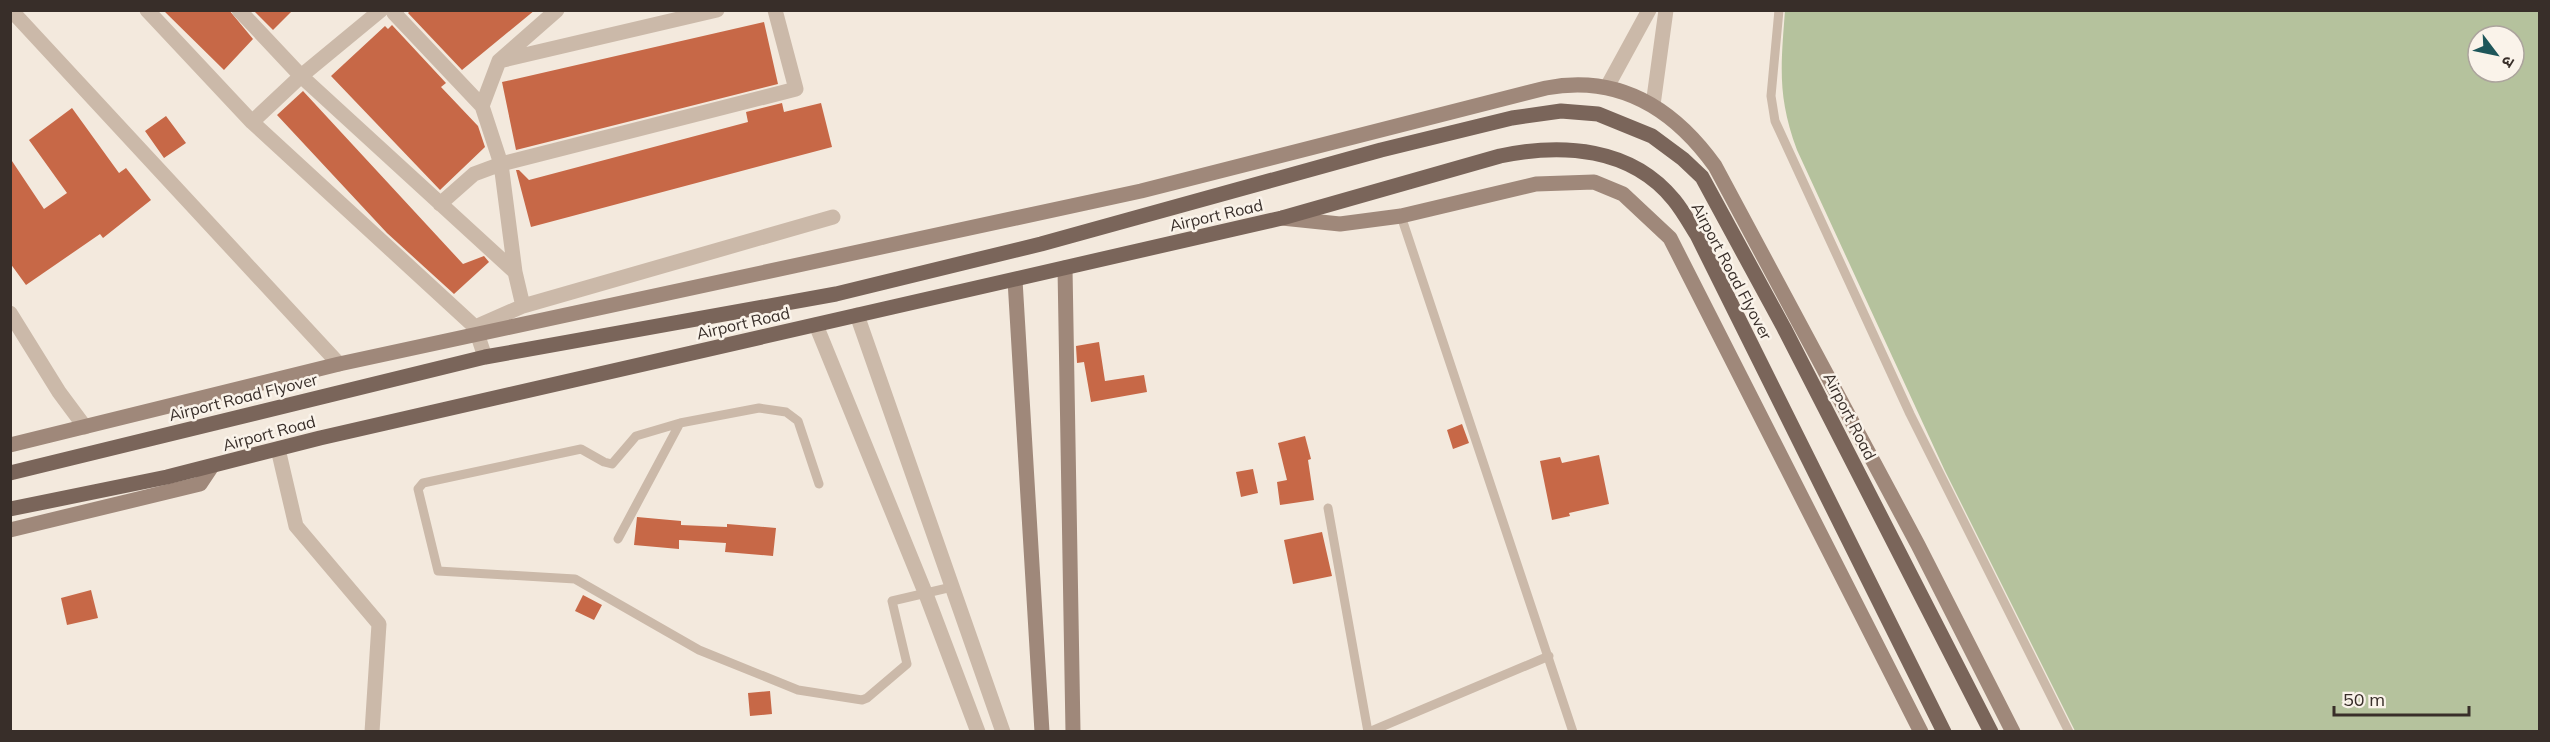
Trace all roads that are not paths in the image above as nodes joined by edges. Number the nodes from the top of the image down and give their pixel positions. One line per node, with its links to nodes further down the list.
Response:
1 (11, 10): 32 (street)
2 (147, 10): 17 (street)
3 (239, 10): 13 (street)
4 (381, 10): 13 (street)
5 (397, 10): 16 (street)
6 (557, 10): 12 (street)
7 (717, 10): 12 (street)
8 (775, 10): 18 (street)
9 (1649, 10): 14 (street)
10 (1666, 10): 15 (street)
11 (1779, 10): 58 (lane)
12 (499, 60): 16 (street)
13 (301, 76): 17 (street); 19 (street)
14 (1607, 87): 15 (street); 30 (street)
15 (1653, 105): 57 (street)
16 (482, 106): 18 (street)
17 (252, 122): 30 (street)
18 (501, 164): 19 (street); 24 (street)
19 (440, 204): 24 (street)
20 (1401, 216): 22 (street); 46 (lane); 54 (street)
21 (833, 218): 26 (street)
22 (1282, 218): 23 (main road, Airport Road); 55 (main road, Airport Road Flyover)
23 (1065, 268): 25 (main road, Airport Road); 51 (street)
24 (515, 272): 26 (street)
25 (1015, 280): 28 (main road, Airport Road); 50 (street)
26 (523, 306): 30 (street)
27 (10, 313): 34 (street)
28 (857, 315): 29 (main road, Airport Road); 44 (street)
29 (816, 325): 36 (main road, Airport Road); 45 (street)
30 (477, 330): 31 (street); 32 (street)
31 (485, 357): 38 (main road, Airport Road Flyover); 56 (main road, Airport Road)
32 (339, 364): 34 (street)
33 (680, 423): 39 (lane); 43 (lane); 45 (lane)
34 (85, 427): 35 (street)
35 (10, 445)
36 (278, 449): 37 (main road, Airport Road); 47 (street)
37 (212, 466): 41 (main road); 42 (street)
38 (10, 473)
39 (819, 484)
40 (1328, 508): 52 (lane)
41 (10, 509)
42 (10, 530)
43 (618, 540)
44 (952, 587): 45 (lane); 49 (street)
45 (926, 593): 48 (street)
46 (1549, 656): 52 (lane); 53 (lane)
47 (372, 732)
48 (978, 732)
49 (1003, 732)
50 (1042, 732)
51 (1072, 732)
52 (1369, 732)
53 (1573, 732)
54 (1921, 732)
55 (1944, 732)
56 (1991, 732)
57 (2013, 732)
58 (2069, 732)

